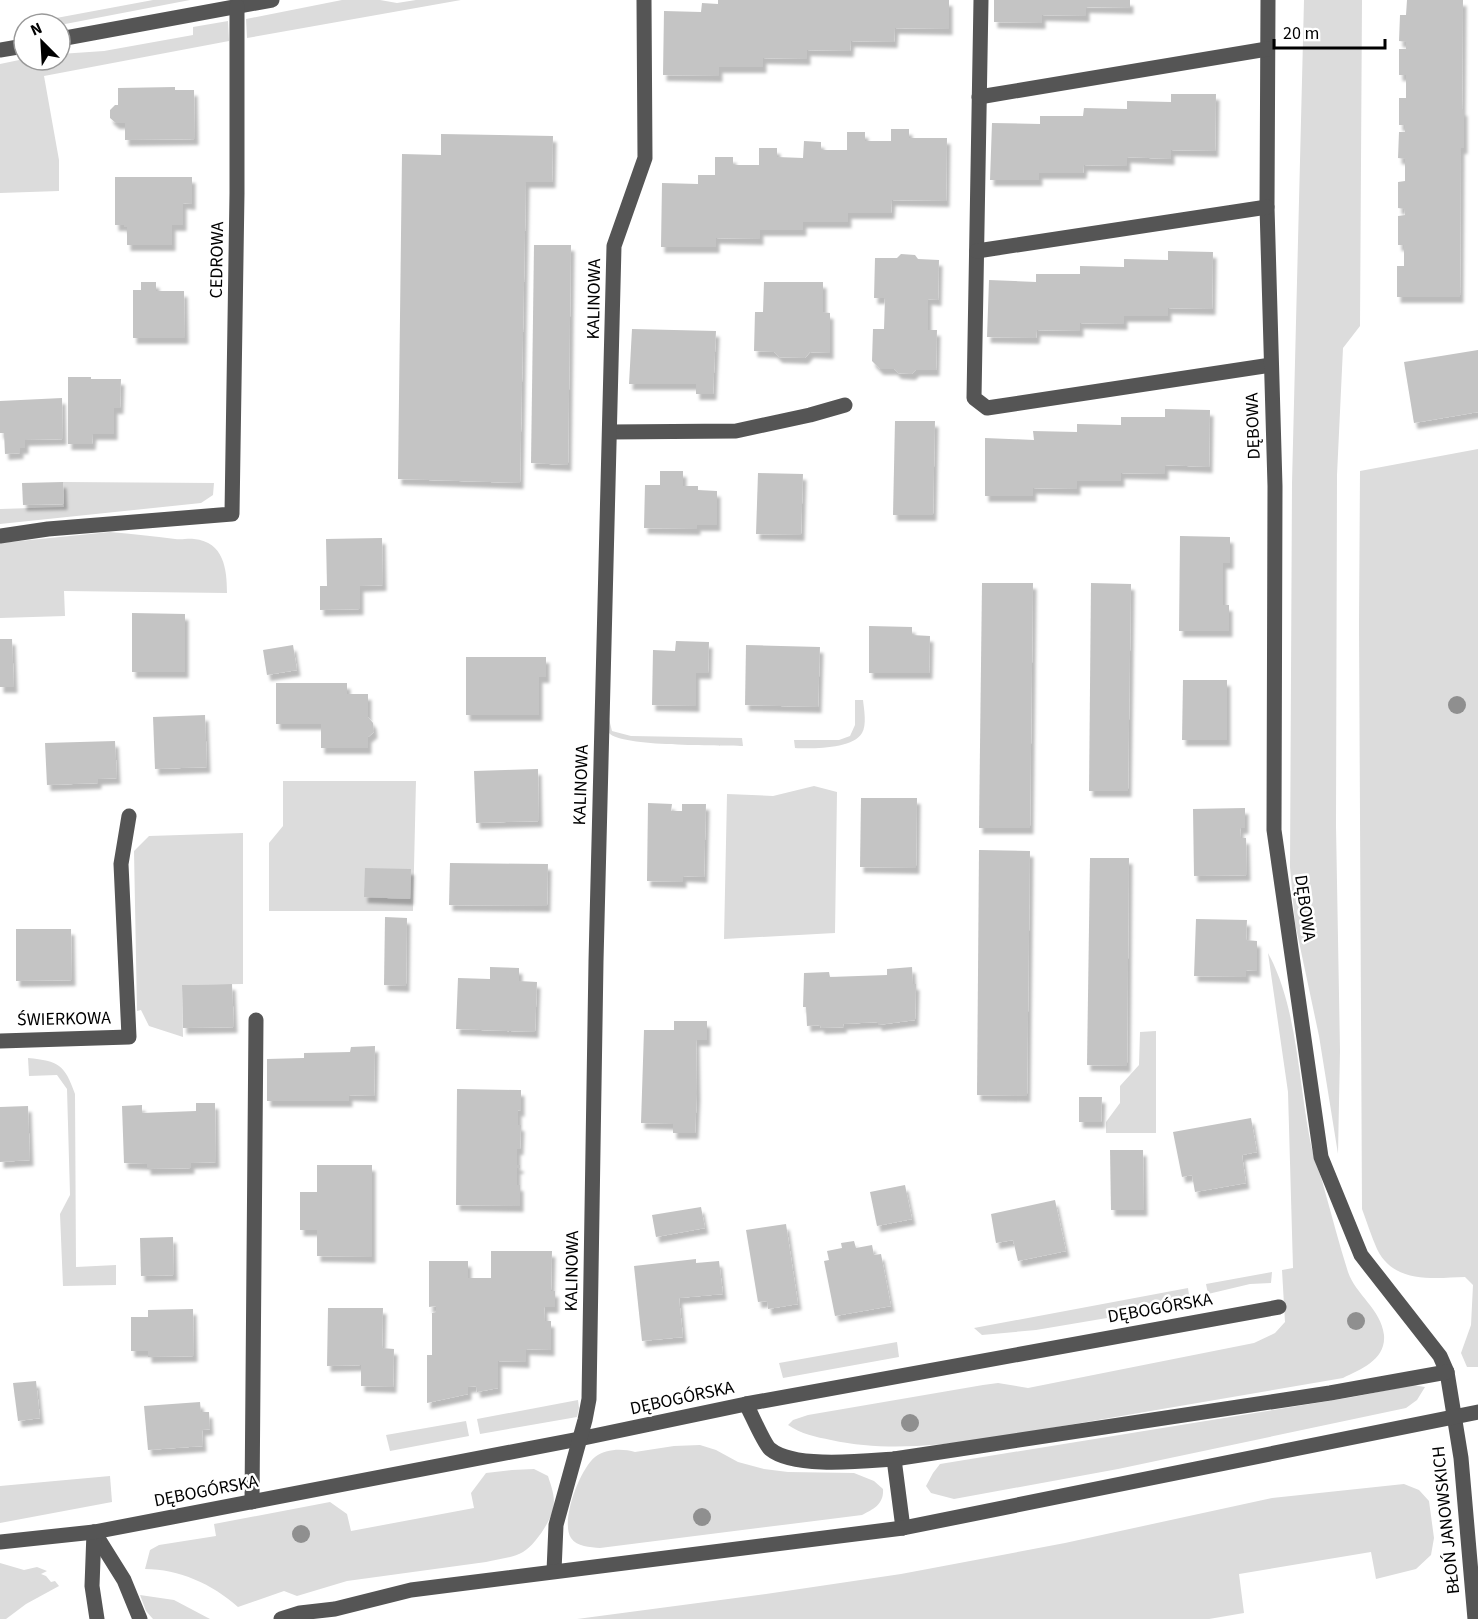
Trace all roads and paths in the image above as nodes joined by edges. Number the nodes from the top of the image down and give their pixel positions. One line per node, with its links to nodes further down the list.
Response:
1 (272, 0): 5 (street)
2 (644, 0): 13 (street, KALINOWA)
3 (981, 0): 8 (street, DĘBOWA)
4 (1268, 0): 7 (street, DĘBOWA)
5 (237, 6): 6 (street); 14 (street, CEDROWA)
6 (72, 37)
7 (1268, 49): 8 (street); 9 (street, DĘBOWA)
8 (979, 97): 10 (street, DĘBOWA)
9 (1267, 207): 10 (street); 11 (street, DĘBOWA)
10 (977, 251): 11 (street, DĘBOWA)
11 (1271, 365): 19 (street, DĘBOWA)
12 (845, 405): 13 (street)
13 (610, 432): 23 (street, KALINOWA)
14 (0, 536)
15 (129, 816): 17 (street, ŚWIERKOWA)
16 (256, 1020): 25 (street)
17 (0, 1041)
18 (1280, 1307): 20 (street, DĘBOGÓRSKA)
19 (1447, 1372): 22 (street, DĘBOWA); 24 (street)
20 (746, 1404): 23 (street, DĘBOGÓRSKA); 24 (street)
21 (1478, 1412): 22 (street)
22 (1454, 1417): 26 (street); 35 (street, BŁOŃ JANOWSKICH)
23 (579, 1439): 25 (street, DĘBOGÓRSKA); 29 (street, KALINOWA)
24 (894, 1459): 26 (street)
25 (252, 1503): 27 (street, DĘBOGÓRSKA)
26 (903, 1528): 29 (street)
27 (94, 1532): 28 (street, DĘBOGÓRSKA); 31 (street); 32 (street)
28 (0, 1542)
29 (554, 1571): 30 (street)
30 (335, 1609): 33 (street); 34 (street)
31 (97, 1619)
32 (140, 1619)
33 (281, 1619)
34 (321, 1619)
35 (1475, 1619)

